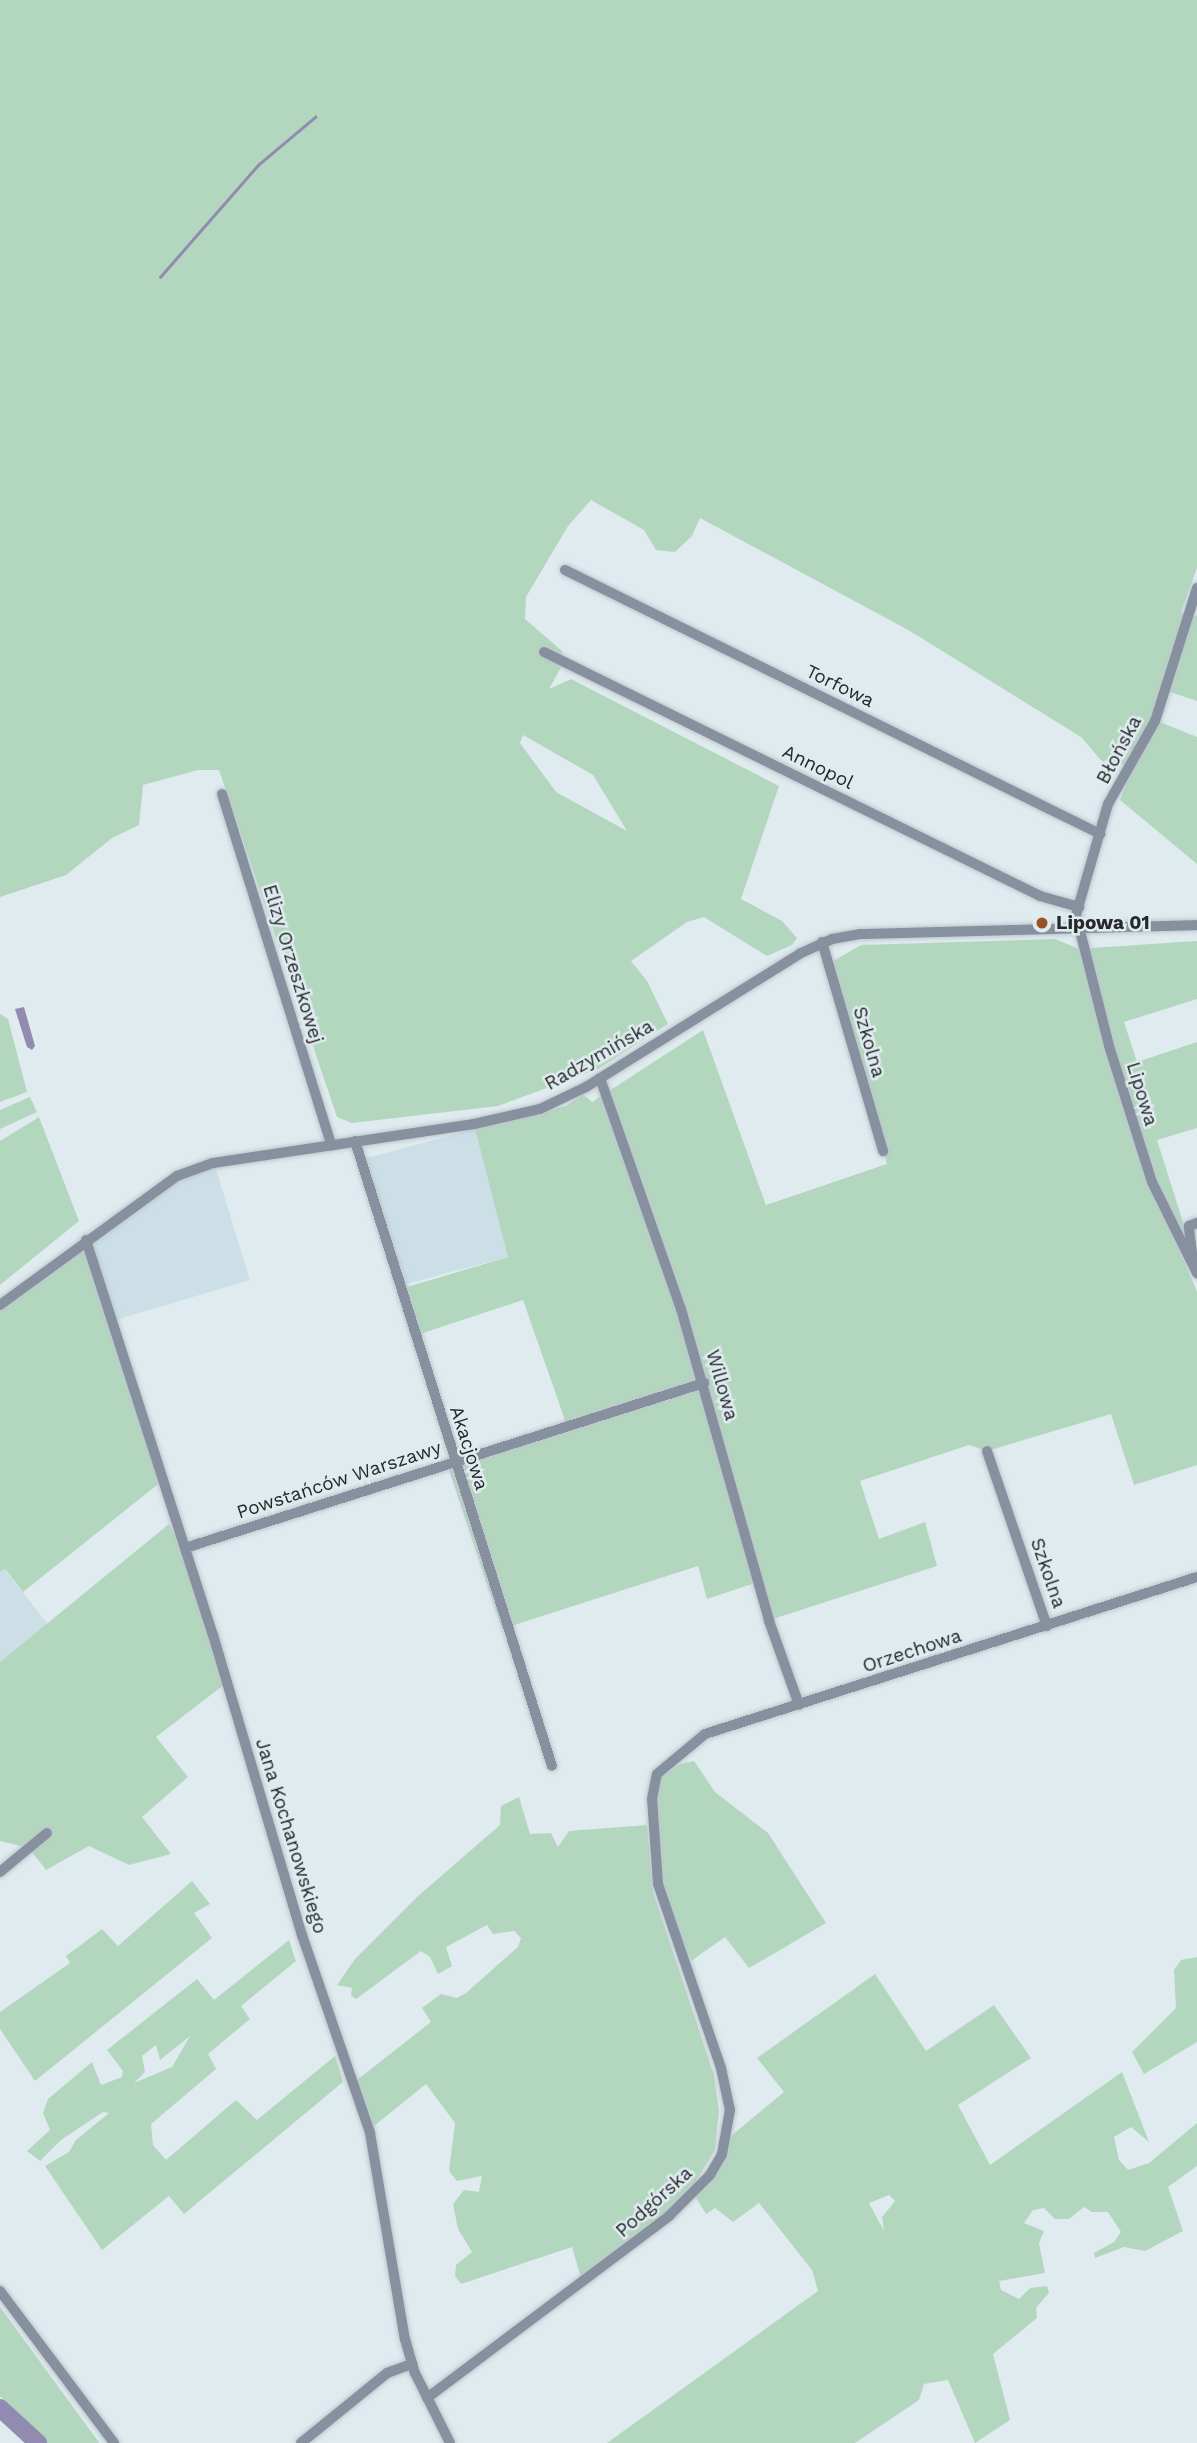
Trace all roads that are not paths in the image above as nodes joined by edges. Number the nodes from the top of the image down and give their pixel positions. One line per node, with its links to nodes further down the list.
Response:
1 (565, 570): 5 (street, Torfowa)
2 (1197, 588): 5 (street, Błońska)
3 (544, 652): 6 (street, Annopol)
4 (222, 794): 12 (street, Elizy Orzeszkowej)
5 (1100, 834): 6 (street, Błońska)
6 (1079, 907): 8 (street, Błońska)
7 (1197, 925): 8 (street, Radzymińska)
8 (1079, 929): 9 (street, Radzymińska); 16 (street, Lipowa)
9 (822, 942): 10 (street, Radzymińska); 13 (street, Szkolna)
10 (600, 1078): 11 (street, Radzymińska); 18 (street, Willowa)
11 (355, 1141): 12 (street, Radzymińska); 20 (street, Akacjowa)
12 (331, 1144): 15 (street, Radzymińska)
13 (883, 1151)
14 (1193, 1224): 16 (street, Lipowa)
15 (86, 1240): 17 (street, Radzymińska); 21 (street, Jana Kochanowskiego)
16 (1195, 1267)
17 (0, 1305)
18 (704, 1382): 20 (street, Powstańców Warszawy); 24 (street, Willowa)
19 (987, 1451): 23 (street, Szkolna)
20 (455, 1461): 21 (street, Powstańców Warszawy); 25 (street, Akacjowa)
21 (185, 1548): 30 (street, Jana Kochanowskiego)
22 (1197, 1577): 23 (street, Orzechowa)
23 (1048, 1626): 24 (street, Orzechowa)
24 (799, 1705): 26 (street, Orzechowa)
25 (552, 1766)
26 (653, 1781): 31 (street, Podgórska)
27 (47, 1833): 28 (street)
28 (0, 1872)
29 (0, 2291): 32 (street)
30 (412, 2364): 31 (street, Jana Kochanowskiego); 33 (street)
31 (427, 2398): 34 (street, Jana Kochanowskiego)
32 (114, 2443)
33 (301, 2443)
34 (450, 2443)

